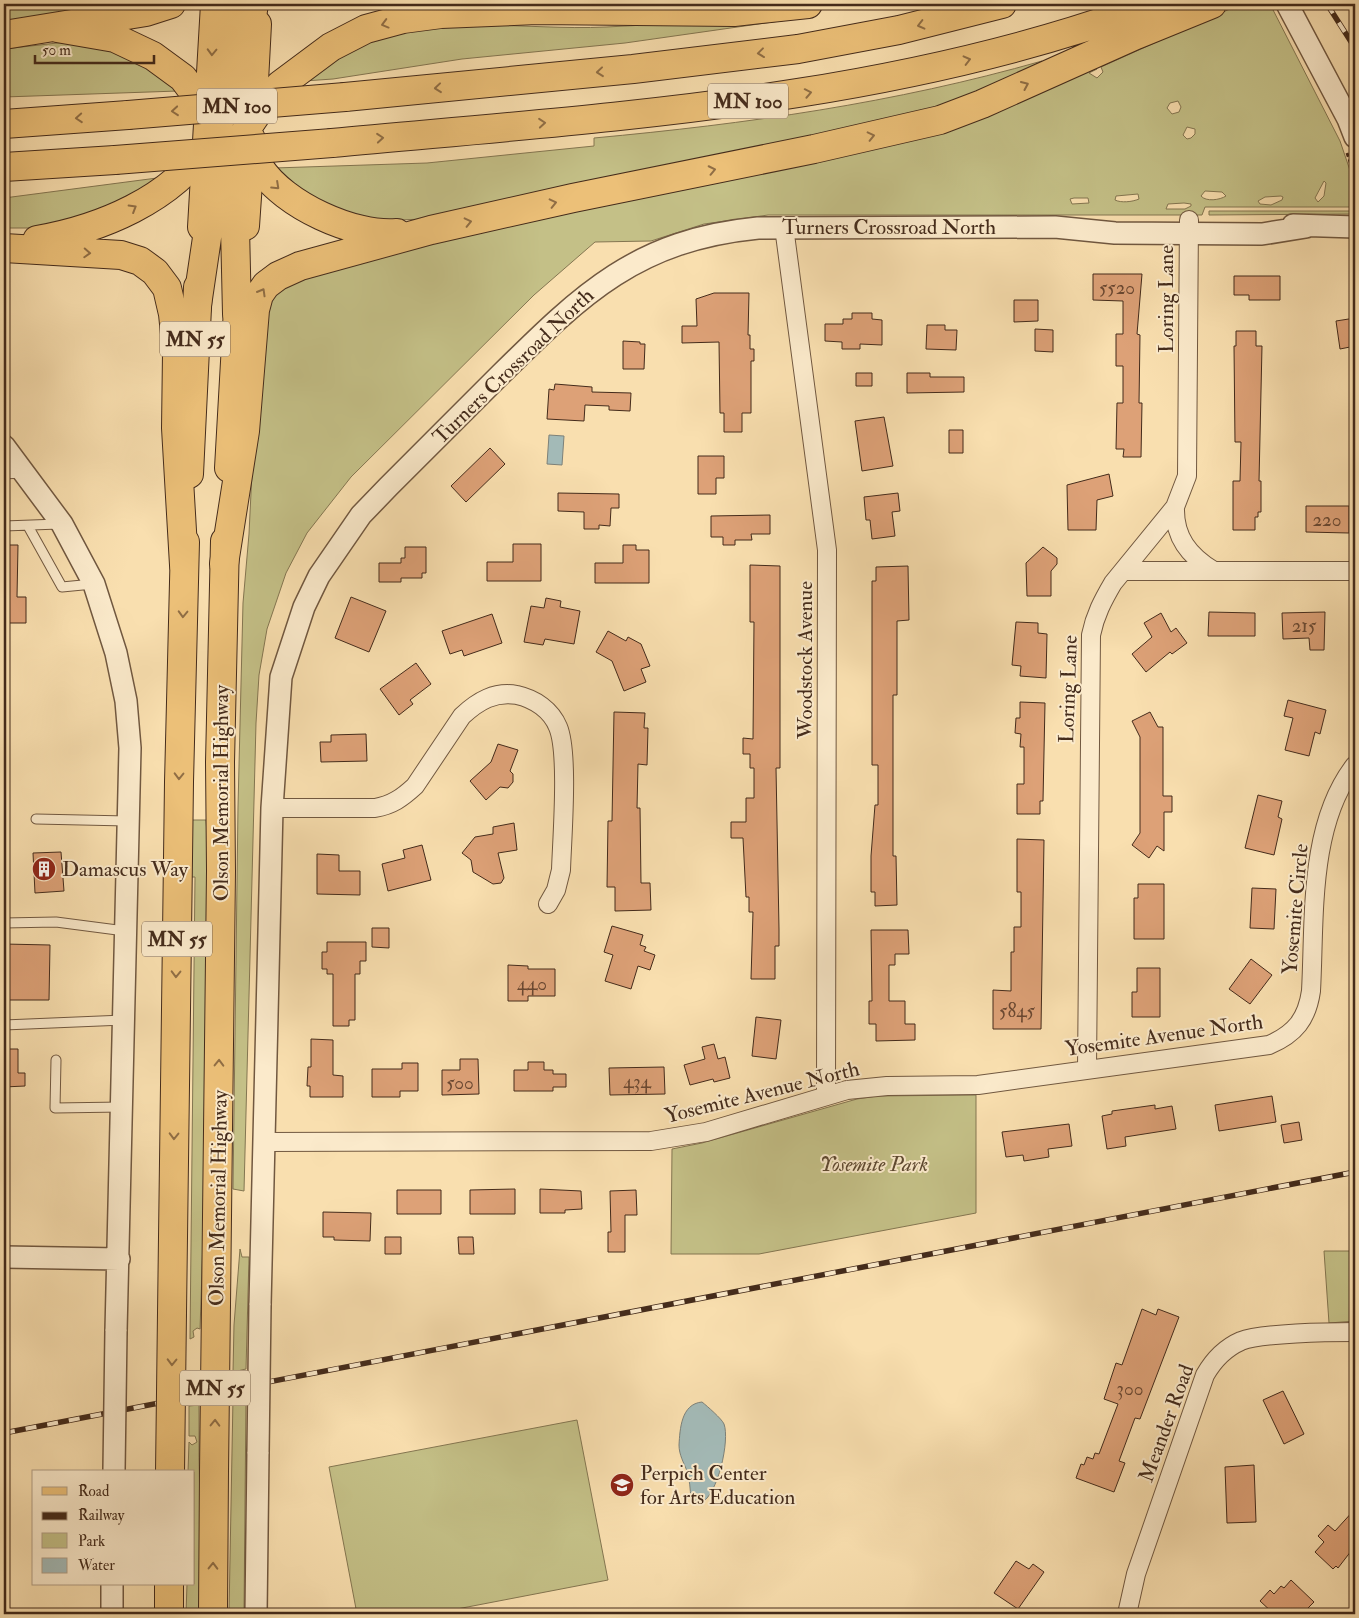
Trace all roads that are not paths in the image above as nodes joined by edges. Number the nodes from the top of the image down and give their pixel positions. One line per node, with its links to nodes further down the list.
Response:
1 (172, 4): 13 (main road)
2 (215, 4): 17 (main road, Olson Memorial Highway / MN 55, one-way to 17)
3 (227, 4): 15 (main road)
4 (254, 4): 15 (main road)
5 (258, 4): 18 (main road, Olson Memorial Highway / MN 55)
6 (481, 4): 12 (main road)
7 (808, 4): 12 (main road)
8 (1002, 4): 16 (main road, MN 100, one-way to 16, bridge)
9 (1153, 4): 21 (main road, MN 100, one-way to 9, bridge)
10 (1212, 4): 25 (main road, one-way to 10)
11 (1287, 4): 19 (street)
12 (537, 10): 18 (main road, one-way to 18)
13 (57, 28): 14 (main road); 17 (main road)
14 (4, 35)
15 (236, 78): 17 (main road); 18 (main road)
16 (4, 124)
17 (211, 129): 20 (main road); 26 (main road, one-way to 17); 27 (main road, Olson Memorial Highway / MN 55)
18 (250, 130): 20 (main road); 25 (main road, one-way to 25); 28 (main road, Olson Memorial Highway / MN 55)
19 (1355, 137)
20 (230, 162): 27 (main road); 28 (main road)
21 (4, 167)
22 (784, 227): 23 (street, Turners Crossroad North); 42 (street, Turners Crossroad North); 53 (street, Woodstock Avenue)
23 (1189, 227): 24 (street, Turners Crossroad North); 31 (street, Loring Lane)
24 (1355, 227)
25 (431, 230): 35 (main road, one-way to 25)
26 (4, 247): 36 (main road, one-way to 36)
27 (196, 312): 36 (main road, Olson Memorial Highway / MN 55)
28 (237, 314): 35 (main road, Olson Memorial Highway / MN 55)
29 (4, 446): 30 (street)
30 (13, 473): 32 (street)
31 (1175, 507): 37 (street, Loring Lane); 38 (street)
32 (62, 524): 34 (lane); 40 (street)
33 (4, 526): 34 (lane)
34 (28, 526): 40 (lane)
35 (224, 564): 65 (main road, Olson Memorial Highway / MN 55, one-way to 35, bridge)
36 (184, 565): 60 (main road, Olson Memorial Highway / MN 55, one-way to 60, bridge)
37 (1124, 571): 38 (street); 52 (street, Loring Lane)
38 (1215, 572): 39 (street)
39 (1355, 572)
40 (94, 584): 44 (street)
41 (1354, 769): 50 (street, Yosemite Circle)
42 (272, 808): 45 (street); 55 (street, Turners Crossroad North)
43 (36, 819): 44 (lane)
44 (128, 821): 47 (street)
45 (548, 904)
46 (4, 923): 47 (lane)
47 (125, 932): 48 (street)
48 (124, 1020): 49 (lane); 54 (street)
49 (4, 1026)
50 (1295, 1030): 52 (street, Yosemite Avenue North)
51 (56, 1060): 54 (lane)
52 (1087, 1069): 53 (street, Yosemite Avenue North)
53 (826, 1096): 55 (street, Yosemite Avenue North)
54 (122, 1107): 57 (street)
55 (264, 1142): 66 (street, Turners Crossroad North, bridge)
56 (4, 1257): 57 (street)
57 (119, 1258): 59 (street, bridge)
58 (1355, 1332): 67 (street, Meander Road)
59 (114, 1470)
60 (170, 1470)
61 (112, 1586): 63 (street)
62 (169, 1586): 64 (main road)
63 (112, 1614)
64 (169, 1614)
65 (213, 1614)
66 (256, 1614)
67 (1127, 1614)

